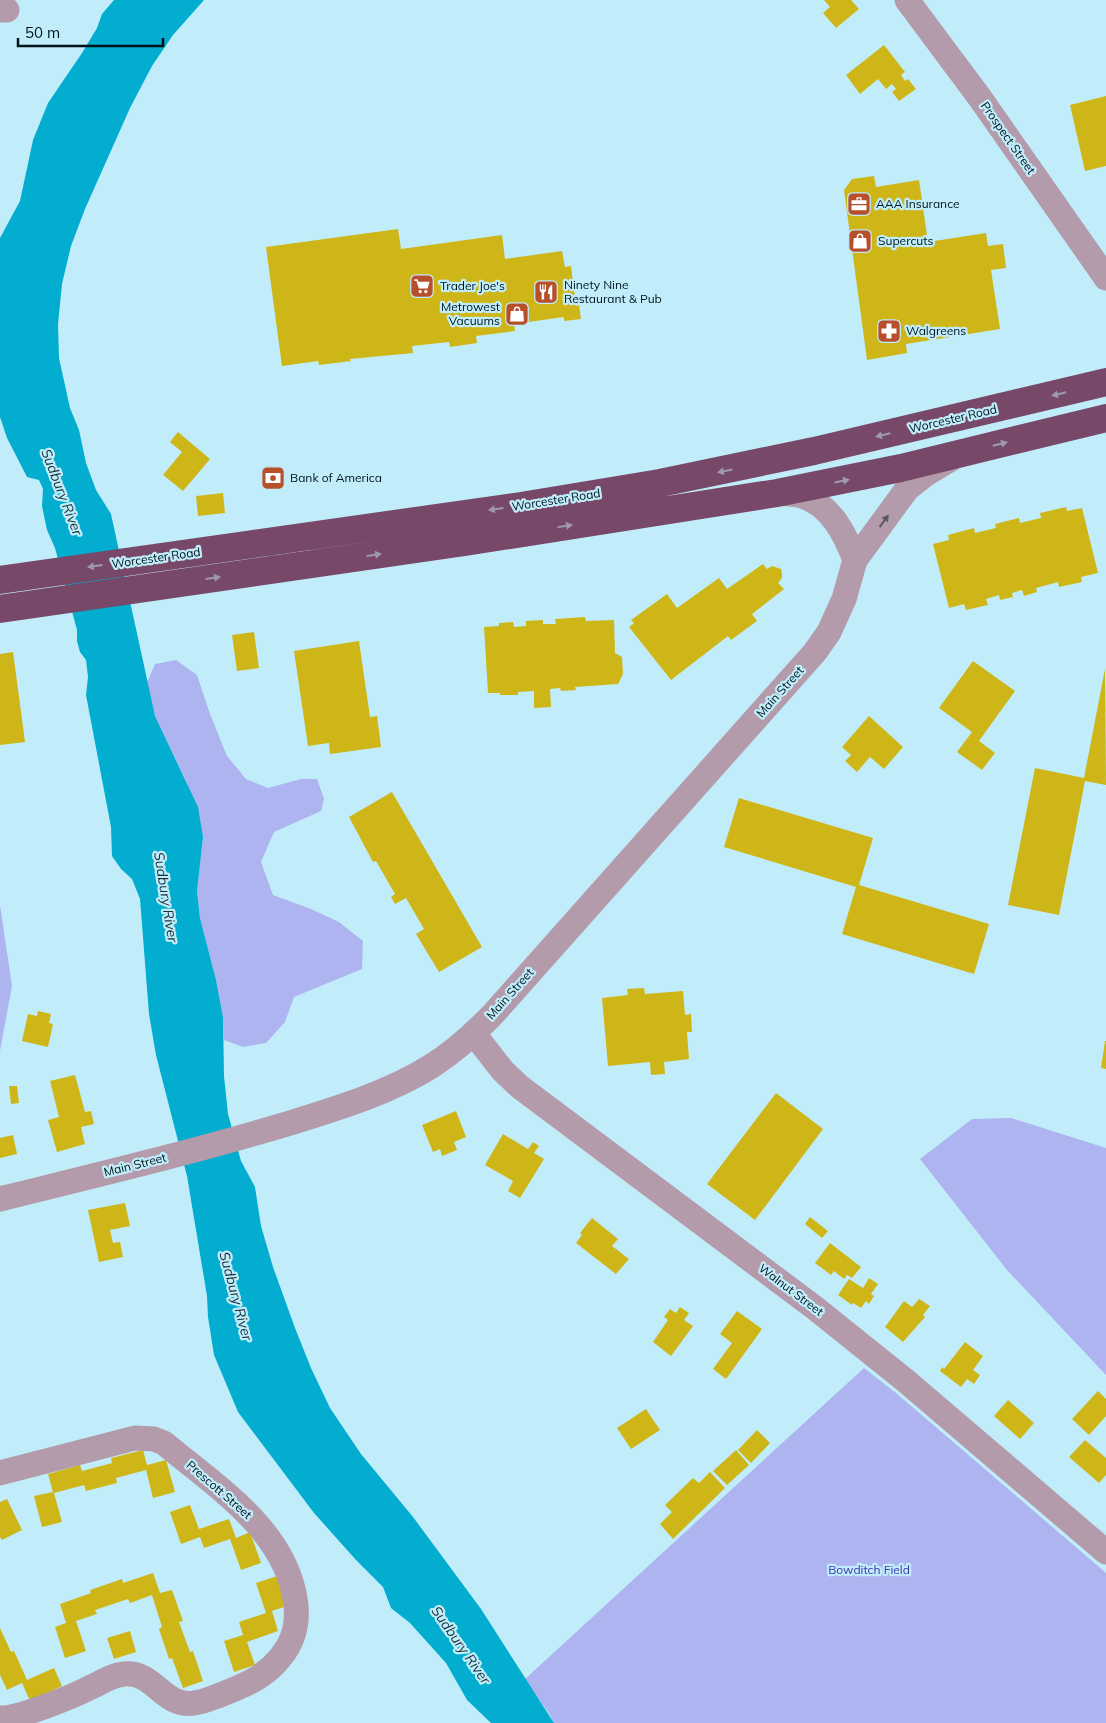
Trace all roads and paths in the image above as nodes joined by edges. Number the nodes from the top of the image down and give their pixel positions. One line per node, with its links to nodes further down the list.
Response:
1 (907, 0): 2 (street, Prospect Street)
2 (1106, 278)
3 (1106, 382): 8 (highway, Worcester Road, one-way to 8)
4 (1106, 418): 5 (highway, one-way to 4)
5 (957, 455): 6 (highway, one-way to 5); 7 (street, Main Street, one-way to 5)
6 (776, 493): 7 (street); 9 (highway, one-way to 6)
7 (855, 560): 10 (street, Main Street)
8 (0, 580)
9 (0, 609)
10 (474, 1034): 11 (street, Main Street); 13 (street, Walnut Street)
11 (0, 1199)
12 (0, 1473): 14 (street, Prescott Street)
13 (1106, 1552)
14 (0, 1718)

